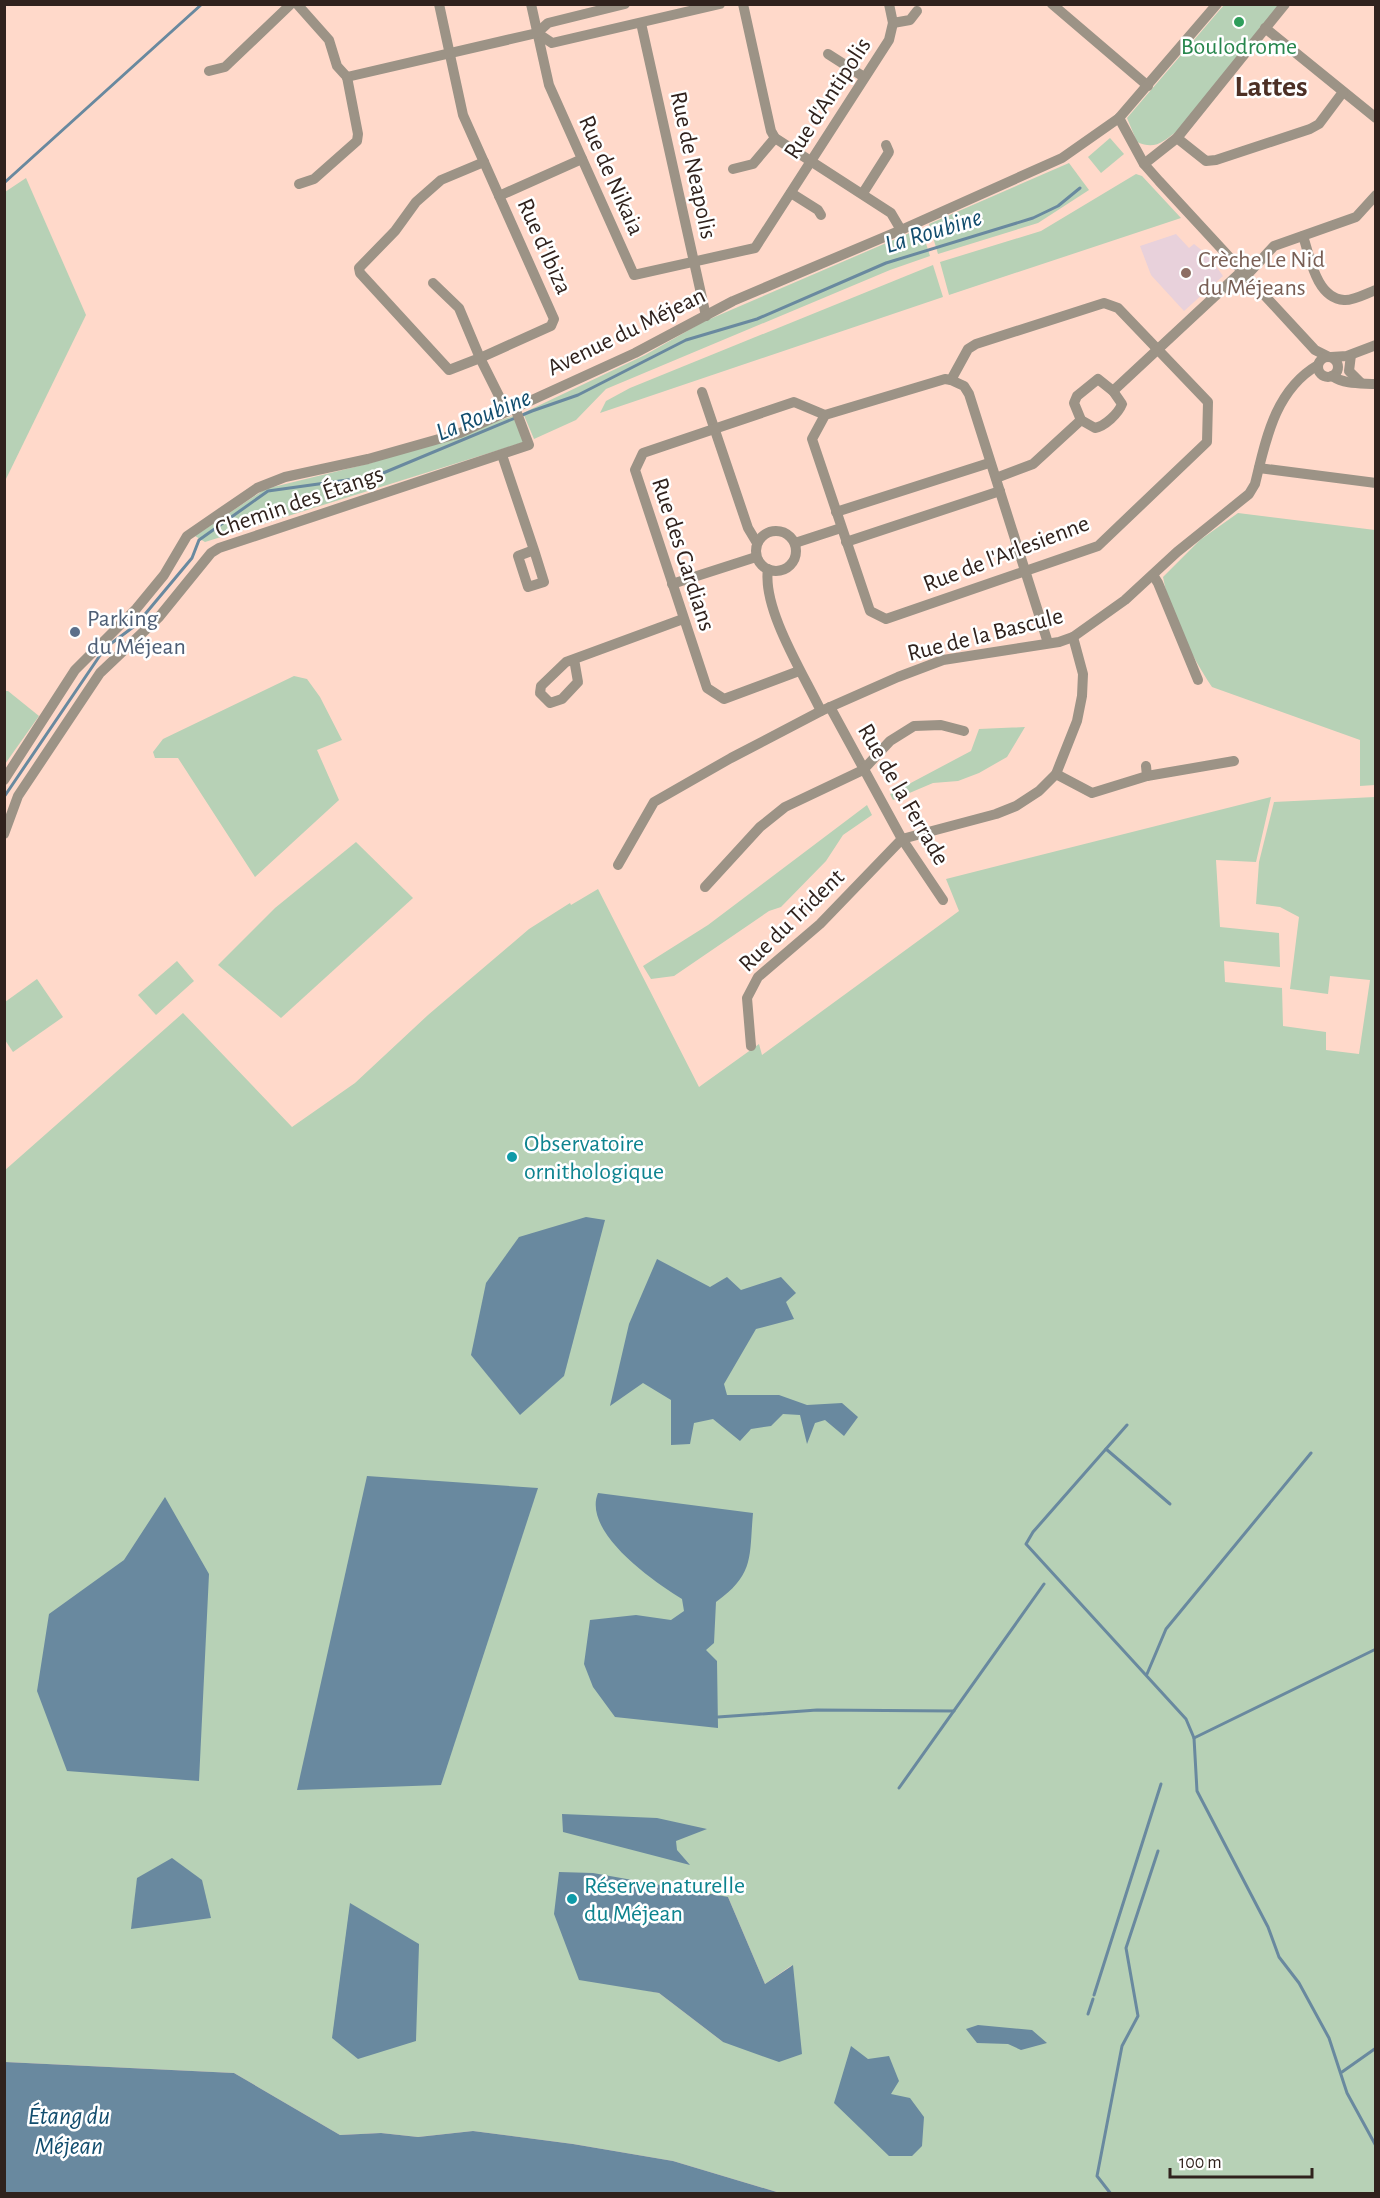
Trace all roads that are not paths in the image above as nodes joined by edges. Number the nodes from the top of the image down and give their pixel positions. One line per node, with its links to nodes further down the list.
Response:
1 (291, 4): 19 (street)
2 (297, 4): 20 (street)
3 (439, 4): 17 (street, Rue d'Ibiza)
4 (531, 4): 16 (street, Rue de Nikaia)
5 (625, 4): 16 (street)
6 (720, 4): 13 (street)
7 (743, 4): 26 (street)
8 (889, 4): 14 (street, Rue d'Antipolis)
9 (1052, 4): 22 (street)
10 (1217, 4): 22 (street, Avenue du Méjean)
11 (1285, 4): 15 (street)
12 (917, 11): 14 (street, Rue d'Antipolis)
13 (641, 23): 16 (street); 42 (street, Rue de Neapolis)
14 (893, 23): 21 (street, Rue d'Antipolis)
15 (1265, 28): 23 (street); 27 (street)
16 (537, 33): 17 (street); 29 (street, Rue de Nikaia)
17 (449, 53): 20 (street); 31 (street, Rue d'Ibiza)
18 (828, 54): 21 (street)
19 (209, 71)
20 (347, 77): 34 (street)
21 (864, 78): 30 (street, Rue d'Antipolis)
22 (1148, 86): 24 (street, Avenue du Méjean)
23 (1343, 92): 25 (street); 27 (street)
24 (1119, 118): 32 (street); 40 (street, Avenue du Méjean)
25 (1376, 118)
26 (775, 138): 30 (street); 33 (street)
27 (1177, 138): 32 (street)
28 (886, 146): 36 (street)
29 (582, 159): 38 (street); 42 (street, Rue de Nikaia)
30 (811, 160): 35 (street, Rue d'Antipolis); 36 (street)
31 (484, 162): 38 (street, Rue d'Ibiza); 50 (street)
32 (1144, 164): 43 (street)
33 (733, 169)
34 (298, 184)
35 (791, 193): 39 (street, Rue d'Antipolis); 42 (street, Rue d'Antipolis)
36 (863, 193): 40 (street)
37 (1376, 195): 41 (street)
38 (499, 196): 50 (street, Rue d'Ibiza)
39 (820, 215)
40 (901, 230): 46 (street, Avenue du Méjean)
41 (1303, 236): 43 (street); 45 (street)
42 (693, 262): 46 (street, Rue de Neapolis)
43 (1244, 273): 48 (street); 51 (street)
44 (433, 283): 50 (street)
45 (1376, 290)
46 (706, 316): 57 (street, Avenue du Méjean)
47 (1376, 345): 49 (street)
48 (1157, 351): 52 (street, Rue de l'Arlesienne); 55 (street); 75 (street, Rue de l'Arlesienne)
49 (1349, 356): 51 (street); 53 (street)
50 (480, 358): 57 (street)
51 (1328, 366): 53 (street); 63 (street, Rue de la Bascule)
52 (951, 380): 58 (street); 62 (street)
53 (1361, 383): 54 (street)
54 (1376, 384)
55 (1113, 391): 59 (street); 59 (street)
56 (702, 392): 60 (street)
57 (511, 410): 61 (street, Chemin des Étangs); 89 (street, Avenue du Méjean)
58 (825, 415): 60 (street, Rue des Gardians); 67 (street, Rue de l'Arlesienne)
59 (1082, 420): 64 (street)
60 (715, 429): 70 (street); 77 (street, Rue des Gardians)
61 (502, 455): 72 (street); 90 (street, Chemin des Étangs)
62 (989, 463): 64 (street); 67 (street)
63 (1259, 468): 65 (street); 76 (street, Rue de la Bascule)
64 (996, 478): 66 (street)
65 (1376, 483)
66 (1000, 491): 69 (street); 75 (street)
67 (836, 512): 68 (street, Rue de l'Arlesienne)
68 (841, 528): 69 (street, Rue de l'Arlesienne); 71 (street)
69 (846, 542): 75 (street, Rue de l'Arlesienne)
70 (757, 543): 71 (street); 73 (street)
71 (795, 543): 74 (street)
72 (534, 550)
73 (756, 556): 74 (street); 77 (street)
74 (768, 569): 82 (street, Rue de la Ferrade)
75 (1027, 572): 80 (street)
76 (1153, 576): 79 (street, Rue de la Bascule); 83 (street)
77 (672, 584): 78 (street, Rue des Gardians)
78 (683, 619): 81 (street); 82 (street, Rue des Gardians)
79 (1072, 637): 80 (street, Rue de la Bascule); 88 (street)
80 (1048, 643): 84 (street, Rue de la Bascule)
81 (574, 659)
82 (799, 671): 84 (street, Rue de la Ferrade)
83 (1198, 680)
84 (826, 709): 87 (street, Rue de la Ferrade); 92 (street, Rue de la Bascule)
85 (964, 731): 87 (street)
86 (1234, 761): 88 (street)
87 (863, 770): 91 (street, Rue de la Ferrade); 93 (street)
88 (1056, 774): 91 (street)
89 (4, 780)
90 (4, 834)
91 (902, 839): 94 (street, Rue de la Ferrade); 95 (street, Rue du Trident)
92 (618, 864)
93 (705, 887)
94 (943, 900)
95 (751, 1046)

